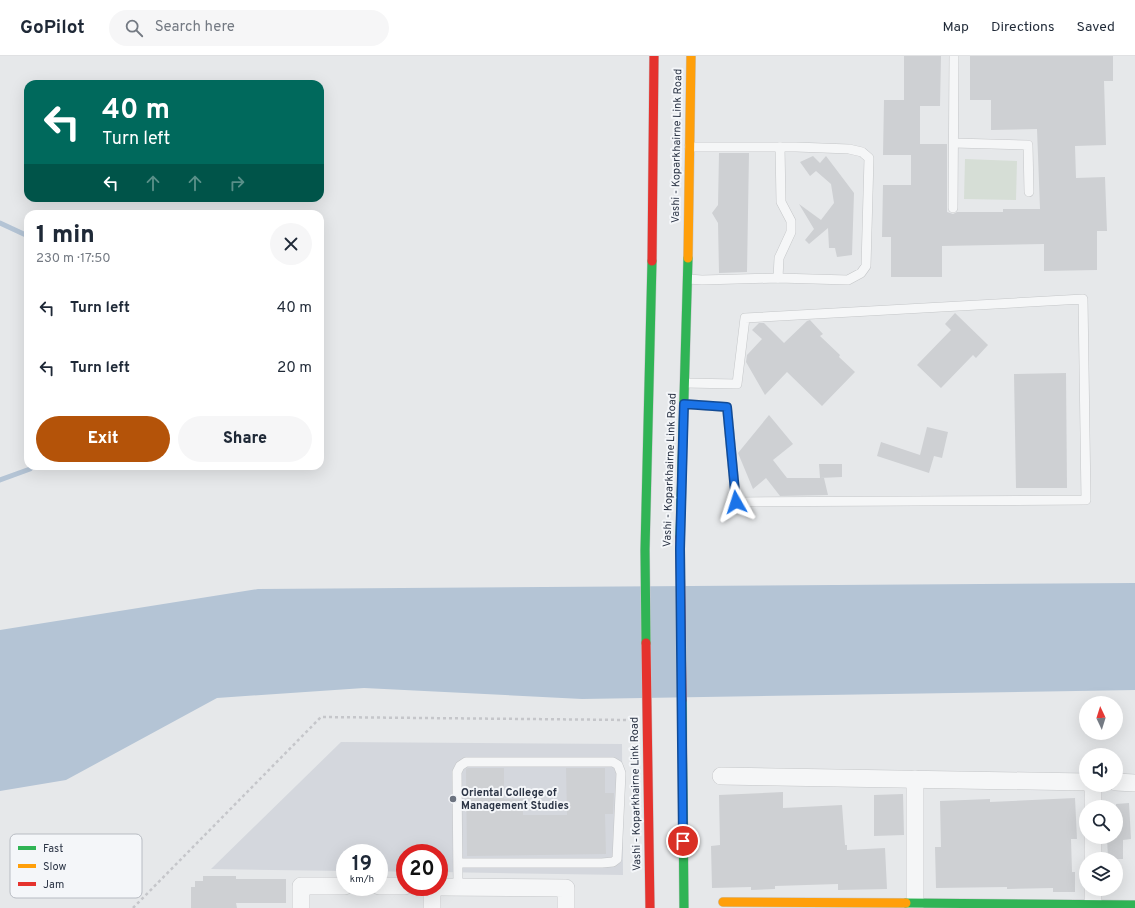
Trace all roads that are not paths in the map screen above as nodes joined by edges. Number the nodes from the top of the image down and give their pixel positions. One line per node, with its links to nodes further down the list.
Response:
1 (654, 56): 30 (main road, Vashi - Koparkhairne Link Road)
2 (690, 56): 5 (main road, Vashi - Koparkhairne Link Road)
3 (954, 56): 4 (lane)
4 (954, 143): 7 (lane); 8 (lane)
5 (689, 147): 6 (lane); 10 (main road, Vashi - Koparkhairne Link Road)
6 (780, 147): 9 (lane); 9 (lane)
7 (1029, 192)
8 (953, 208)
9 (778, 278): 10 (lane)
10 (688, 279): 11 (main road, Vashi - Koparkhairne Link Road)
11 (685, 383): 12 (main road, Vashi - Koparkhairne Link Road); 12 (lane)
12 (684, 404): 31 (main road, Vashi - Koparkhairne Link Road)
13 (721, 776): 14 (street)
14 (915, 779): 15 (street); 26 (street)
15 (1079, 782)
16 (1123, 782): 17 (street)
17 (1135, 783)
18 (458, 863): 18 (lane); 21 (lane)
19 (336, 886): 27 (street)
20 (448, 887): 21 (street)
21 (458, 887): 29 (street)
22 (432, 896): 28 (street)
23 (1093, 897): 25 (main road); 26 (main road)
24 (723, 902): 26 (main road)
25 (1135, 905)
26 (915, 906)
27 (301, 908)
28 (432, 908)
29 (566, 908)
30 (650, 908)
31 (684, 908)

